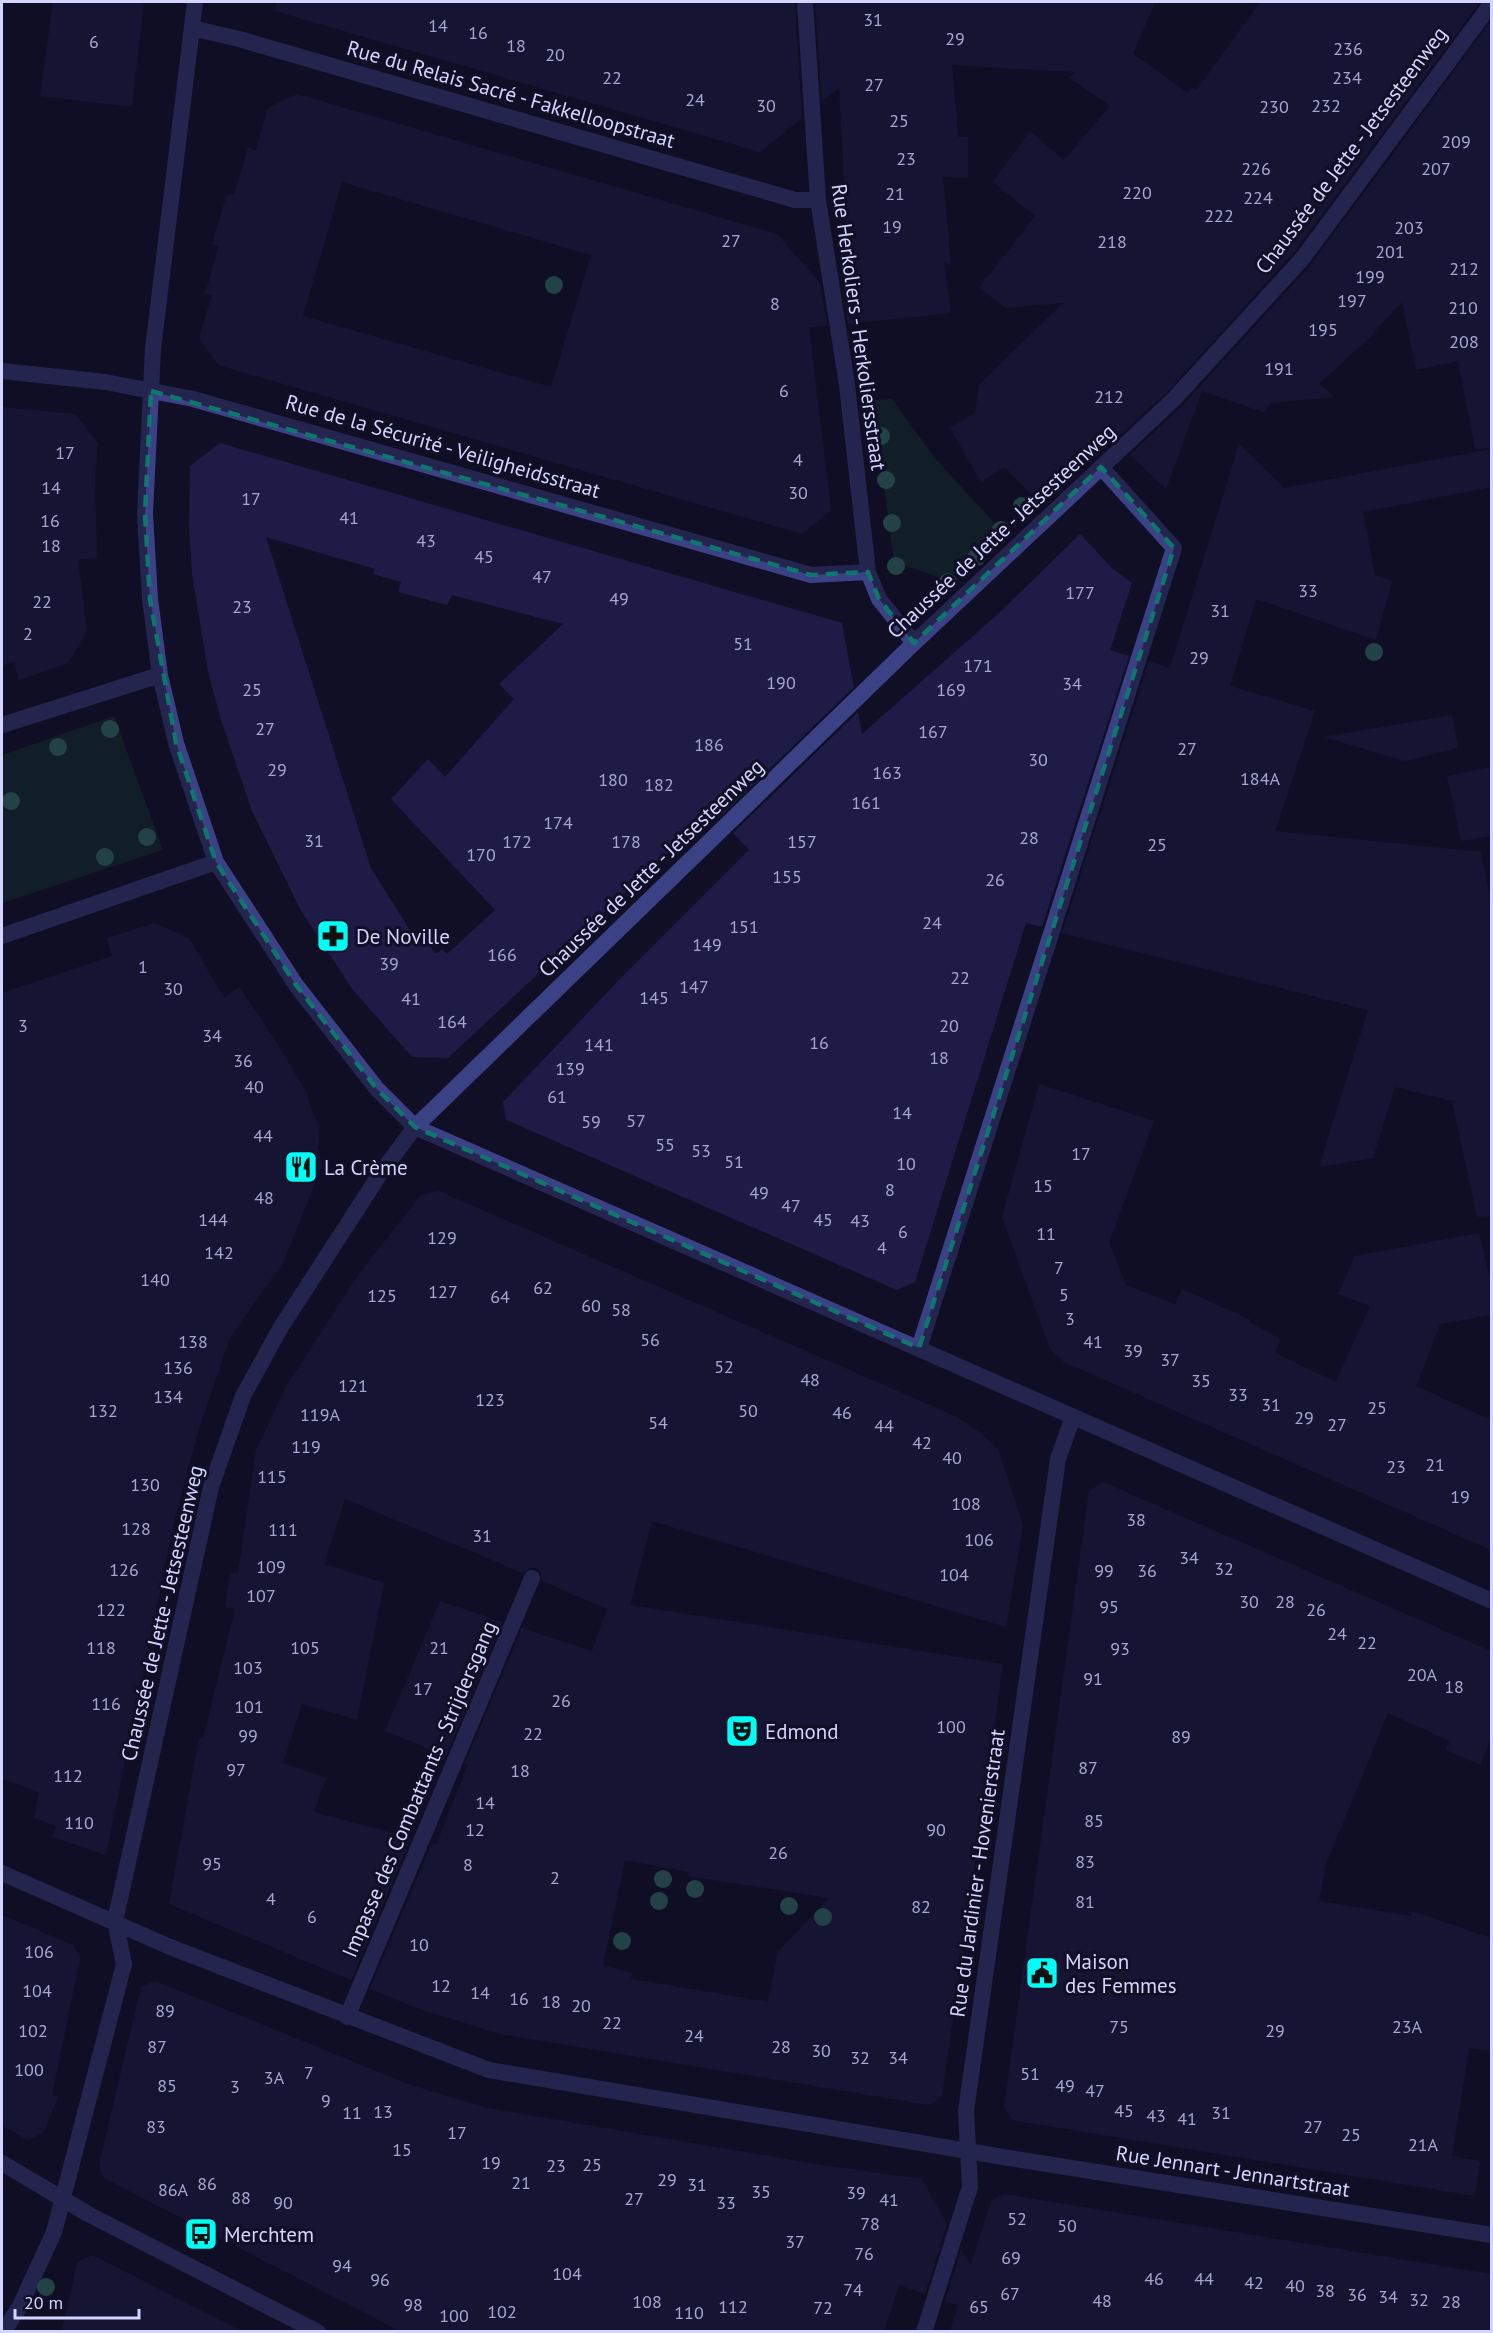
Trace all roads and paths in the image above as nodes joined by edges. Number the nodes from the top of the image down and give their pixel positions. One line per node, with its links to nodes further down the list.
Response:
1 (195, 2): 4 (street)
2 (805, 2): 5 (street, Rue Herkoliers - Herkoliersstraat)
3 (1491, 3): 8 (street, Chaussée de Jette - Jetsesteenweg)
4 (192, 28): 5 (street, Rue du Relais Sacré - Fakkelloopstraat); 7 (street)
5 (818, 200): 9 (street, Rue Herkoliers - Herkoliersstraat)
6 (2, 371): 7 (street, Rue de la Sécurité - Veiligheidsstraat)
7 (151, 391): 9 (street, Rue de la Sécurité - Veiligheidsstraat); 11 (street)
8 (1101, 468): 10 (street, Chaussée de Jette - Jetsesteenweg); 16 (street)
9 (868, 572): 10 (street, Rue Herkoliers - Herkoliersstraat)
10 (915, 643): 15 (street, Chaussée de Jette - Jetsesteenweg)
11 (160, 675): 12 (street); 13 (street)
12 (2, 725)
13 (216, 862): 14 (street); 15 (street)
14 (2, 936)
15 (415, 1126): 16 (street); 21 (street, Chaussée de Jette - Jetsesteenweg)
16 (919, 1348): 17 (street)
17 (1074, 1418): 19 (street); 23 (street, Rue du Jardinier - Hovenierstraat)
18 (532, 1578): 22 (street, Impasse des Combattants - Strijdersgang)
19 (1491, 1601)
20 (2, 1873): 21 (street, Rue Jennart - Jennartstraat)
21 (115, 1921): 22 (street, Rue Jennart - Jennartstraat); 25 (street)
22 (347, 2017): 23 (street, Rue Jennart - Jennartstraat)
23 (968, 2150): 26 (street, Rue Jennart - Jennartstraat); 29 (street, Rue du Jardinier - Hovenierstraat)
24 (2, 2163): 25 (street)
25 (63, 2198): 27 (street); 28 (street)
26 (1491, 2235)
27 (3, 2331)
28 (318, 2331)
29 (924, 2331)

